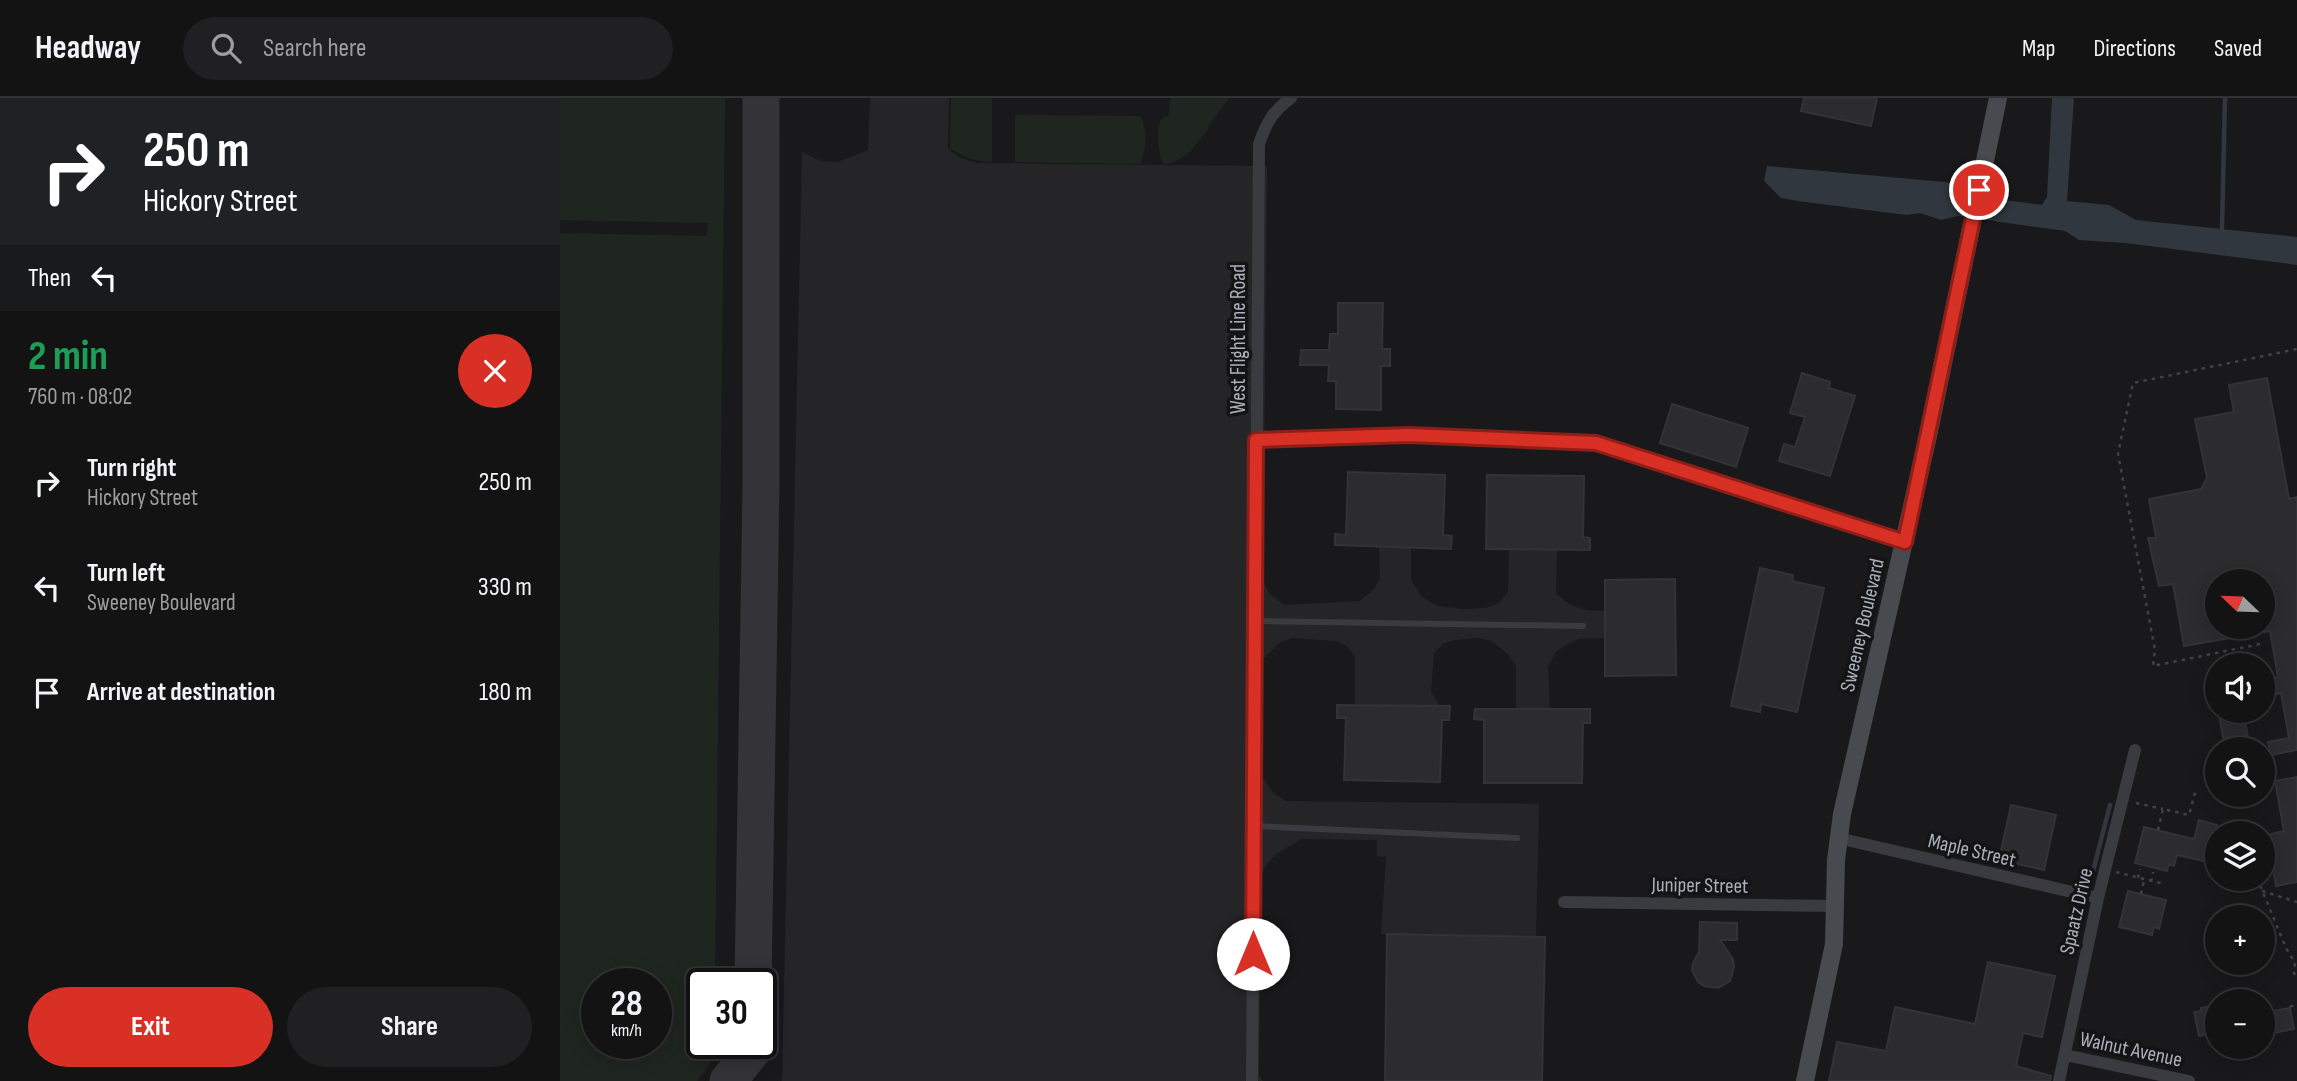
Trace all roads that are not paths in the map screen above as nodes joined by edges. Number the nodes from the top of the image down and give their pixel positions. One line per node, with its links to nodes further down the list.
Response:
1 (1291, 98): 3 (street, West Flight Line Road)
2 (1998, 98): 4 (main road, Sweeney Boulevard)
3 (1256, 440): 4 (street); 5 (street, West Flight Line Road)
4 (1905, 542): 10 (main road, Sweeney Boulevard)
5 (1255, 621): 6 (lane); 8 (street, West Flight Line Road)
6 (1584, 626)
7 (2135, 750): 11 (street, Spaatz Drive)
8 (1254, 826): 9 (lane); 15 (street, West Flight Line Road)
9 (1517, 838)
10 (1838, 838): 11 (street, Maple Street); 13 (main road, Sweeney Boulevard)
11 (2098, 898): 14 (street, Spaatz Drive)
12 (1564, 902): 13 (street, Juniper Street)
13 (1835, 906): 16 (main road, Sweeney Boulevard)
14 (2065, 1055): 17 (street, Spaatz Drive); 18 (street, Walnut Avenue)
15 (1252, 1081)
16 (1805, 1081)
17 (2059, 1081)
18 (2189, 1081)

